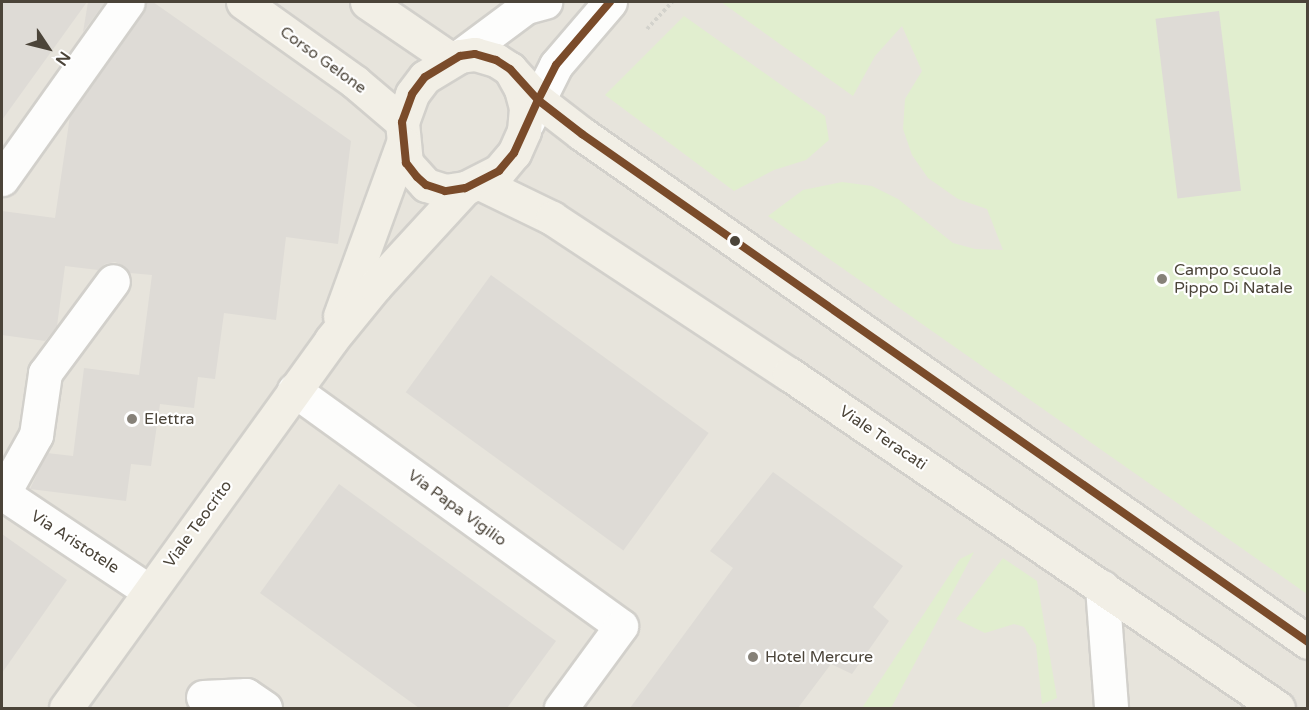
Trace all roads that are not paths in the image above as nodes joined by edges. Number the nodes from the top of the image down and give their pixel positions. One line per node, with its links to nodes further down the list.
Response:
1 (128, 2): 11 (street)
2 (243, 2): 10 (main road, Corso Gelone)
3 (367, 2): 6 (main road)
4 (545, 2): 6 (street)
5 (610, 2): 8 (street)
6 (456, 58): 7 (main road); 10 (main road)
7 (510, 69): 8 (main road); 9 (main road)
8 (538, 100): 9 (street); 19 (main road)
9 (524, 131): 12 (main road)
10 (402, 132): 12 (main road); 14 (main road)
11 (2, 179)
12 (472, 186): 14 (main road); 17 (main road, Viale Teracati)
13 (113, 282): 16 (street)
14 (331, 340): 15 (main road, Viale Teocrito)
15 (294, 390): 18 (main road, Viale Teocrito); 23 (street, Via Papa Vigilio)
16 (2, 493): 18 (street, Via Aristotele)
17 (1102, 587): 24 (street); 25 (main road, Viale Teracati)
18 (149, 591): 21 (main road, Viale Teocrito)
19 (1308, 642)
20 (203, 696): 22 (street)
21 (66, 708)
22 (265, 708)
23 (561, 708)
24 (1112, 708)
25 (1278, 708)

